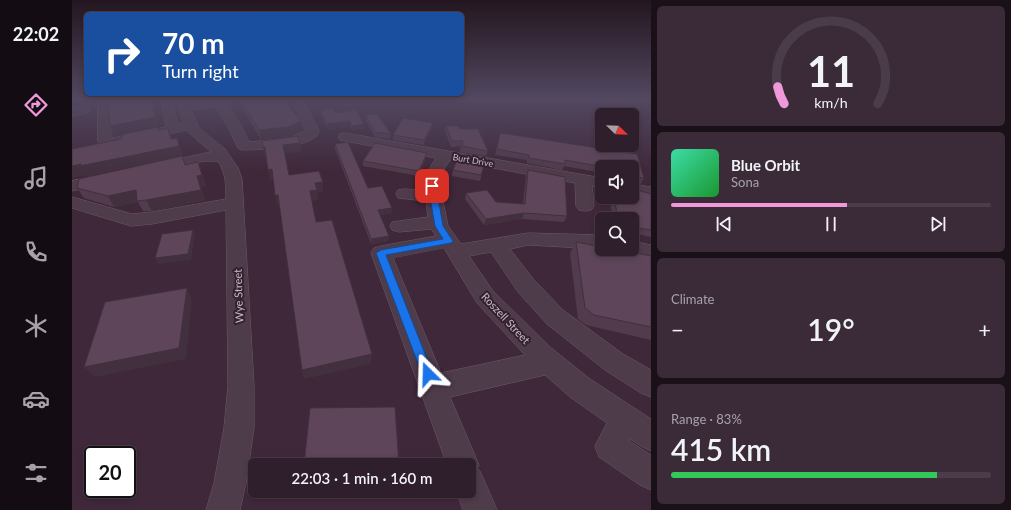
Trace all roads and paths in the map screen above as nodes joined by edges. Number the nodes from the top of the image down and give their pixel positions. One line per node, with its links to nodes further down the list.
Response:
1 (105, 123): 2 (street)
2 (158, 123)
3 (159, 123): 9 (street)
4 (199, 123): 10 (street, Wye Street)
5 (233, 123): 8 (street)
6 (308, 123): 8 (street)
7 (345, 137): 11 (street, Burt Drive)
8 (244, 146): 10 (street)
9 (95, 150)
10 (222, 154): 12 (street); 22 (street, Wye Street)
11 (446, 155): 14 (street, Burt Drive); 20 (street, Roszell Street)
12 (142, 170)
13 (119, 176): 16 (street)
14 (583, 180): 15 (street, Burt Drive); 23 (street)
15 (595, 182)
16 (72, 186)
17 (639, 190): 18 (street)
18 (651, 192)
19 (404, 194): 20 (street)
20 (434, 196): 25 (street, Roszell Street)
21 (72, 202): 22 (street)
22 (234, 203): 40 (street, Wye Street)
23 (585, 206)
24 (399, 226): 25 (street)
25 (447, 238): 27 (street); 30 (street, Roszell Street); 34 (street)
26 (595, 242): 27 (street)
27 (496, 245): 31 (street)
28 (639, 249): 29 (street)
29 (651, 252)
30 (549, 362): 34 (street); 35 (street, Roszell Street)
31 (614, 362): 32 (street); 33 (street)
32 (651, 366)
33 (651, 384)
34 (433, 388): 37 (street)
35 (626, 420): 36 (street, Roszell Street); 38 (street)
36 (651, 436)
37 (460, 458)
38 (651, 474)
39 (475, 498): 41 (street)
40 (223, 510)
41 (480, 510)

